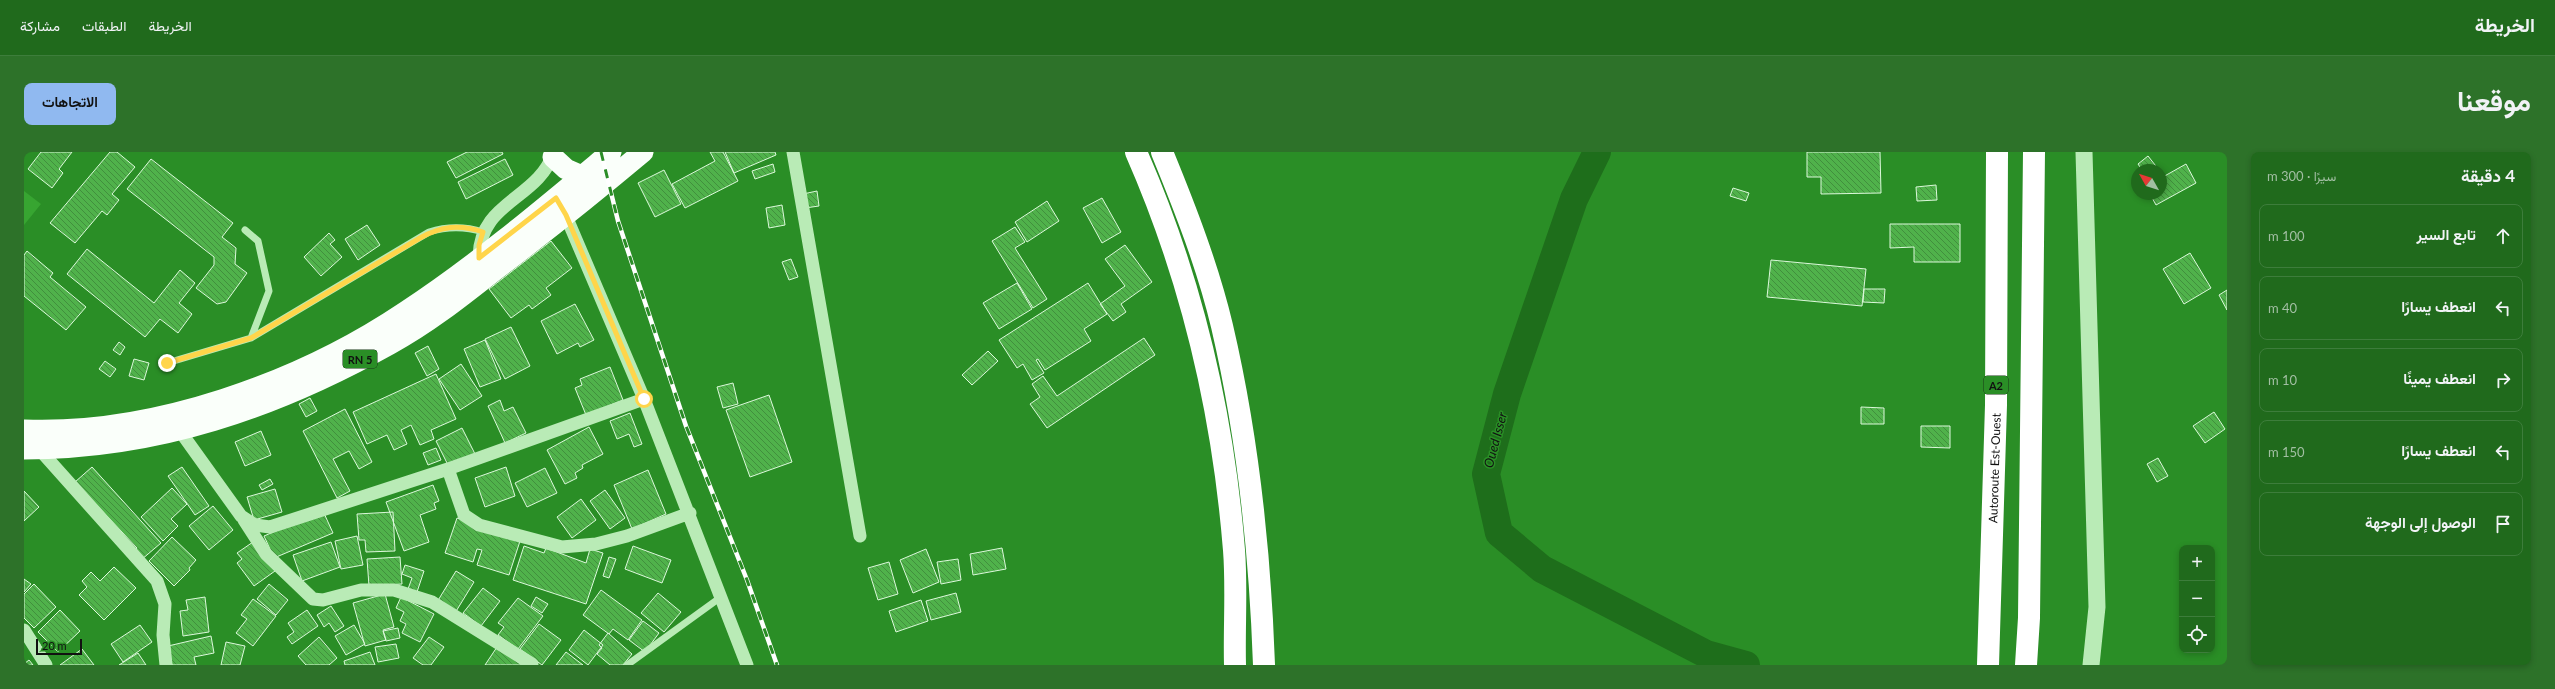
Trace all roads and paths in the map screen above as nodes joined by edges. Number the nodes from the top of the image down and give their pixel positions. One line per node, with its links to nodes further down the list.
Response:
1 (611, 152): 10 (main road, RN 5)
2 (643, 152): 11 (main road, RN 5)
3 (793, 152): 24 (street)
4 (1136, 152): 33 (highway)
5 (1162, 152): 34 (highway)
6 (1997, 152): 35 (highway, Autoroute Est-Ouest / A2)
7 (2034, 152): 36 (highway)
8 (2084, 152): 27 (street)
9 (554, 154): 10 (main road); 13 (street)
10 (582, 176): 11 (main road, RN 5)
11 (561, 206): 14 (main road, RN 5); 17 (street); 19 (main road, RN 5)
12 (245, 230): 15 (lane)
13 (483, 232): 14 (street); 15 (lane)
14 (479, 258): 18 (main road, RN 5)
15 (251, 338): 16 (lane)
16 (167, 363)
17 (644, 399): 21 (street); 22 (street)
18 (24, 430)
19 (180, 431): 20 (main road, RN 5); 23 (street)
20 (32, 449): 30 (street)
21 (448, 470): 22 (street); 23 (street)
22 (690, 513): 25 (street)
23 (241, 516): 28 (street)
24 (860, 536)
25 (722, 597): 31 (lane); 32 (street)
26 (24, 630): 29 (street)
27 (2091, 662)
28 (532, 664)
29 (46, 665)
30 (166, 665)
31 (627, 665)
32 (747, 665)
33 (1235, 665)
34 (1264, 665)
35 (1988, 665)
36 (2026, 665)

